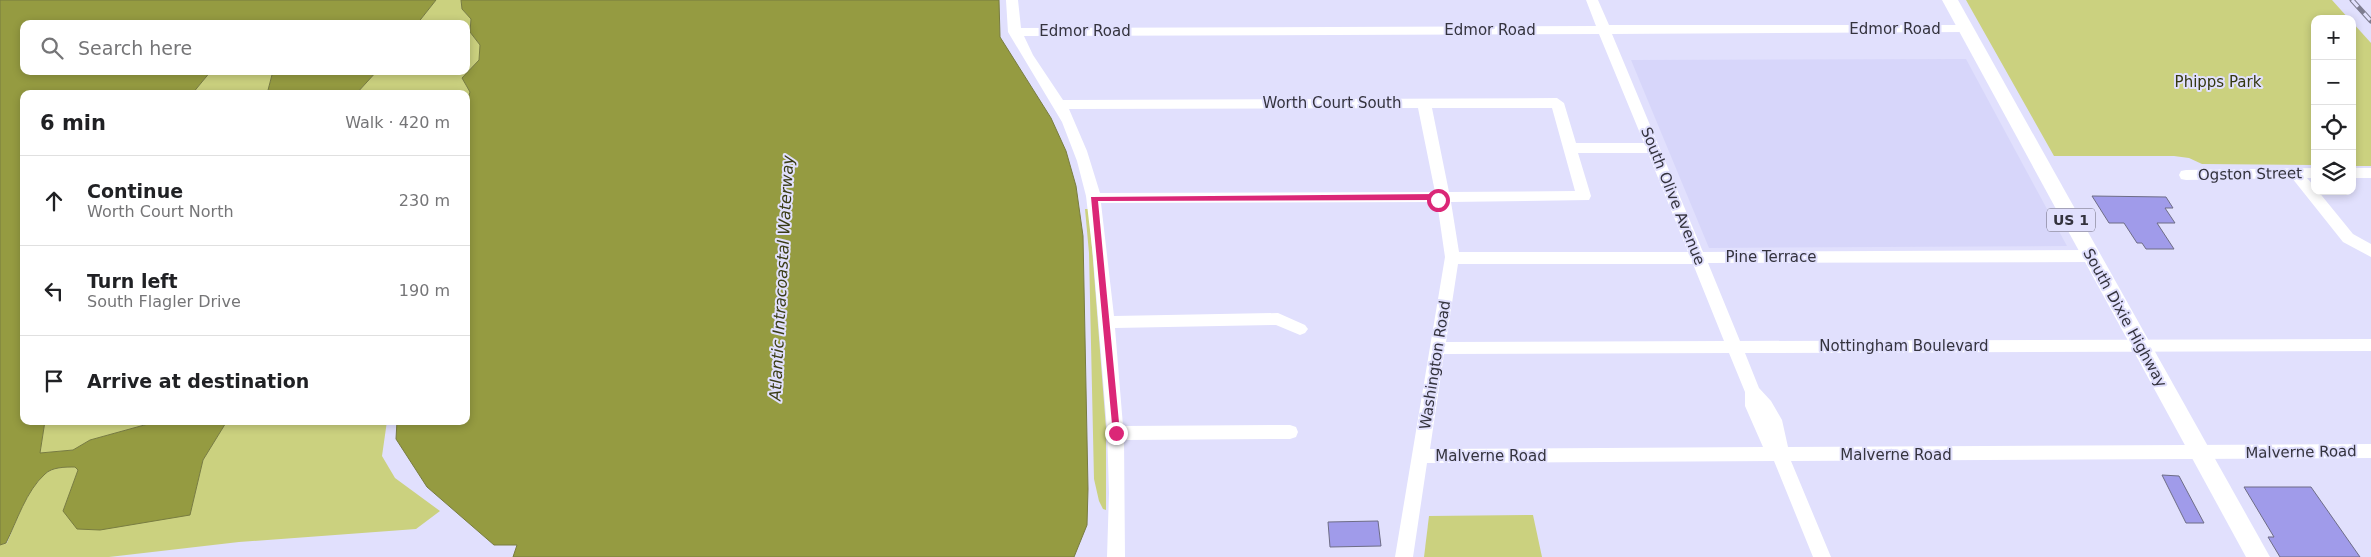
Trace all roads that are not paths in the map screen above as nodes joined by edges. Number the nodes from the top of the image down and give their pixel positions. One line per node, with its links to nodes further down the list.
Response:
1 (1012, 0): 6 (street)
2 (1592, 0): 5 (street, South Olive Avenue)
3 (1950, 0): 4 (main road, South Dixie Highway / US 1)
4 (1965, 28): 5 (street, Edmor Road); 19 (main road, South Dixie Highway / US 1)
5 (1604, 30): 6 (street, Edmor Road); 10 (street, South Olive Avenue)
6 (1014, 32): 8 (street)
7 (1424, 103): 8 (street, Worth Court South); 9 (street, Worth Court South); 16 (street, Washington Road)
8 (1059, 105): 17 (street)
9 (1570, 148): 10 (street); 16 (street)
10 (1654, 148): 21 (street, South Olive Avenue)
11 (2311, 173): 14 (street, Ogston Street)
12 (2356, 173): 13 (street)
13 (2371, 173)
14 (2296, 174): 15 (street, Ogston Street); 18 (street)
15 (2186, 175)
16 (1443, 197): 17 (street); 20 (street, Washington Road)
17 (1094, 198): 22 (street)
18 (2371, 252)
19 (2091, 256): 21 (street, Pine Terrace); 24 (main road, South Dixie Highway / US 1)
20 (1452, 257): 21 (street, Pine Terrace); 27 (street, Washington Road)
21 (1698, 257): 26 (street, South Olive Avenue)
22 (1107, 322): 23 (street); 29 (street)
23 (1300, 328)
24 (2141, 345): 25 (street, Nottingham Boulevard); 26 (street, Nottingham Boulevard); 31 (main road, South Dixie Highway / US 1)
25 (2371, 345)
26 (1735, 347): 27 (street, Nottingham Boulevard); 32 (street, South Olive Avenue)
27 (1438, 348): 33 (street, Washington Road)
28 (1290, 432): 29 (street)
29 (1116, 433): 34 (street)
30 (2371, 452): 31 (street, Malverne Road)
31 (2200, 453): 32 (street, Malverne Road); 37 (main road, South Dixie Highway / US 1)
32 (1780, 455): 33 (street, Malverne Road); 36 (street, South Olive Avenue)
33 (1421, 456): 35 (street, Washington Road)
34 (1116, 557)
35 (1404, 557)
36 (1822, 557)
37 (2258, 557)

